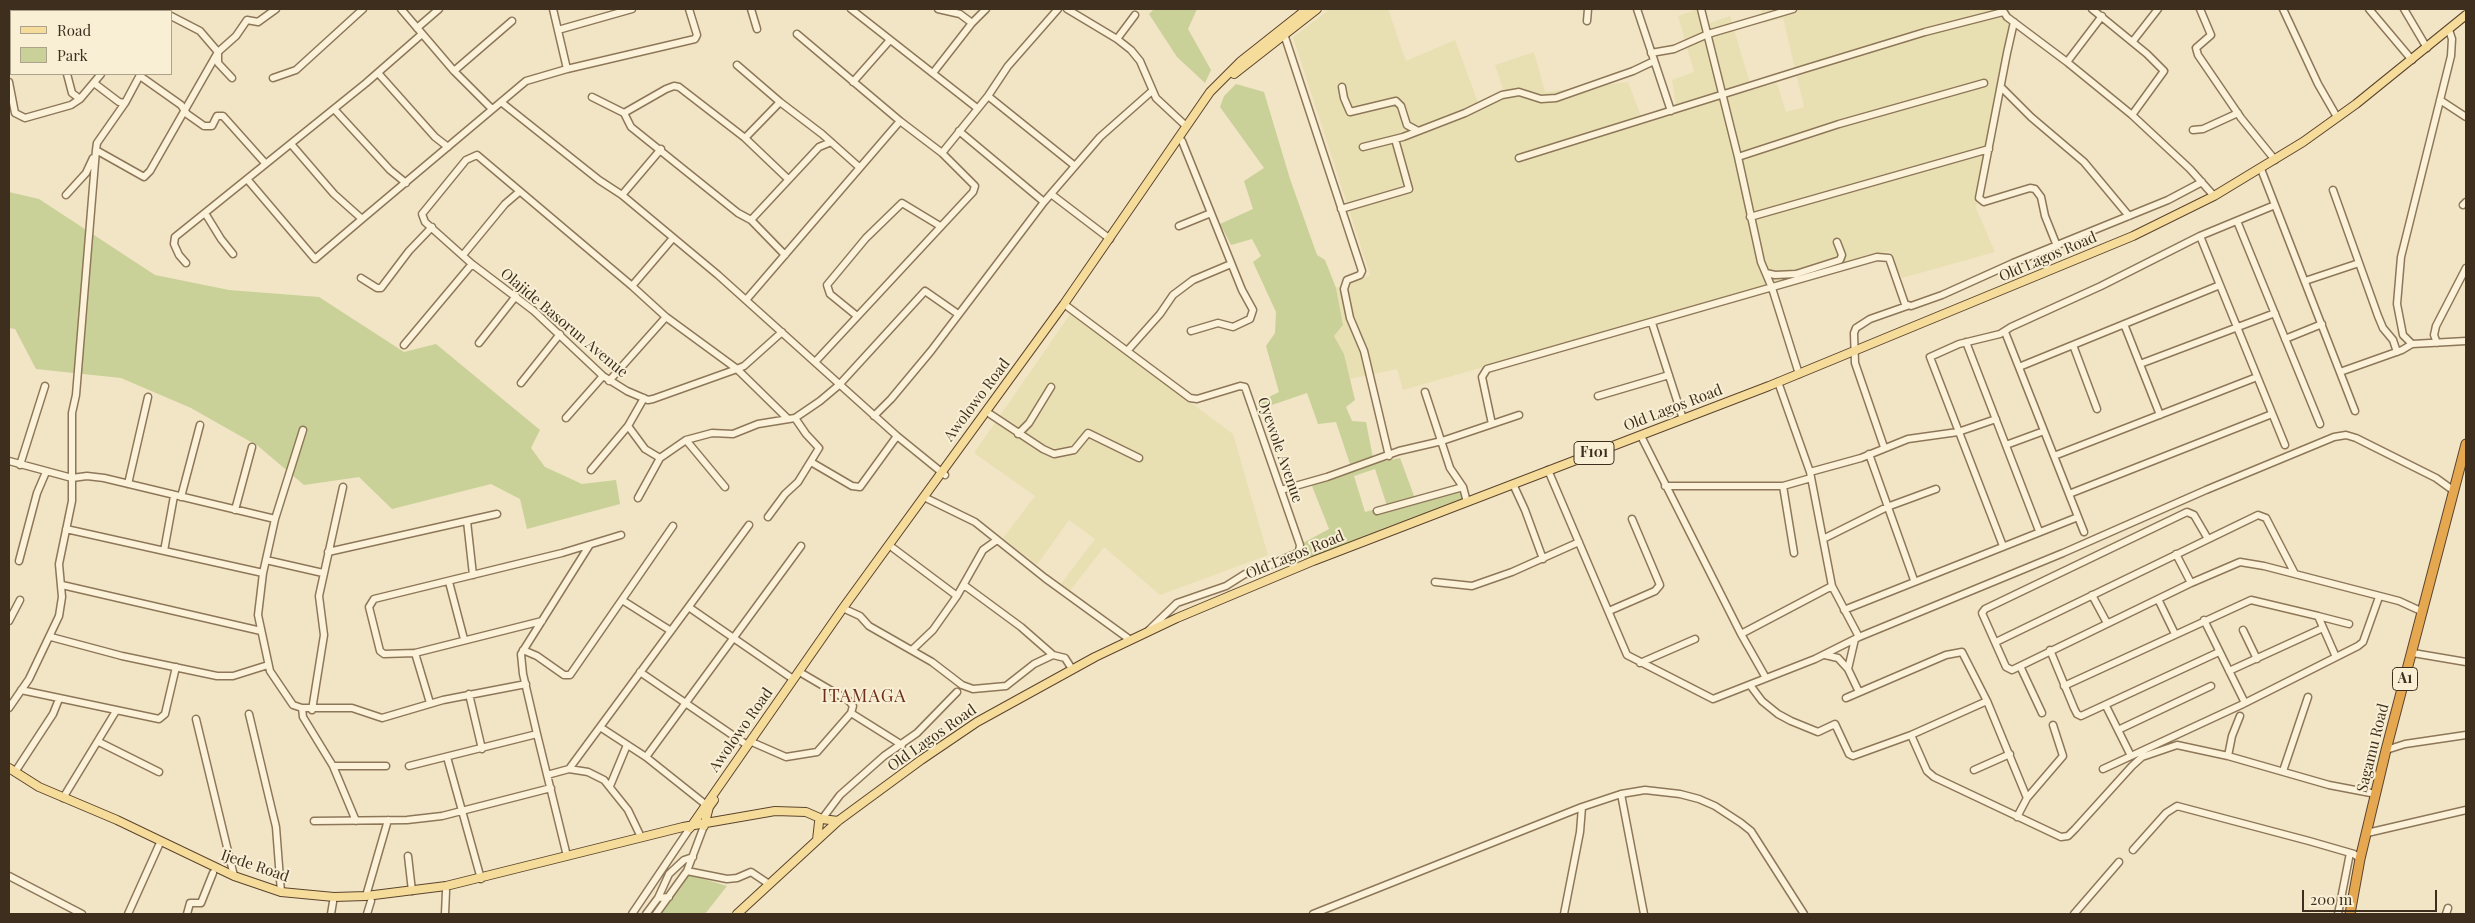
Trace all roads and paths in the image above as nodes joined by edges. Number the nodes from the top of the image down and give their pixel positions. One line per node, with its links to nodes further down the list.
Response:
1 (276, 9): 49 (street)
2 (363, 9): 63 (street)
3 (401, 9): 37 (street)
4 (439, 9): 37 (street)
5 (553, 9): 39 (street)
6 (632, 9): 28 (street)
7 (689, 9): 55 (street)
8 (750, 9): 38 (street)
9 (851, 9): 46 (street)
10 (938, 9): 35 (street)
11 (986, 9): 35 (street)
12 (1058, 9): 72 (street)
13 (1066, 9): 45 (street)
14 (1307, 9): 27 (main road, Awolowo Road)
15 (1317, 9): 43 (main road, Awolowo Road)
16 (1588, 9): 34 (street)
17 (1637, 9): 50 (street)
18 (1701, 9): 44 (street)
19 (1793, 9): 44 (street)
20 (2092, 9): 31 (street)
21 (2158, 9): 47 (street)
22 (2200, 9): 87 (street)
23 (2282, 9): 89 (street)
24 (2369, 9): 51 (street)
25 (2404, 9): 48 (street)
26 (2002, 10): 36 (street); 73 (street)
27 (1297, 11): 70 (main road, Awolowo Road)
28 (612, 12): 39 (street)
29 (1135, 15): 45 (street)
30 (2466, 15): 40 (main road, Old Lagos Road / F101)
31 (2102, 16): 47 (street); 53 (street)
32 (172, 18): 49 (street)
33 (512, 21): 56 (street)
34 (1587, 21)
35 (972, 22): 58 (street)
36 (2014, 22): 53 (street); 69 (street)
37 (417, 28): 41 (street)
38 (757, 29)
39 (558, 30): 55 (street)
40 (2449, 30): 48 (main road, Old Lagos Road / F101); 76 (street)
41 (422, 34): 56 (street); 57 (street)
42 (797, 34): 65 (street)
43 (1284, 34): 70 (main road, Awolowo Road); 128 (street)
44 (1708, 34): 50 (street); 73 (street)
45 (1117, 39): 71 (street)
46 (890, 40): 58 (street); 65 (street)
47 (2133, 42): 88 (street)
48 (2427, 48): 51 (main road, Old Lagos Road / F101)
49 (218, 52): 62 (street); 81 (street)
50 (1651, 53): 52 (street)
51 (2412, 60): 89 (main road, Old Lagos Road / F101)
52 (1654, 61): 84 (street); 95 (street)
53 (2067, 62): 88 (street)
54 (737, 65): 78 (street)
55 (567, 69): 77 (street)
56 (454, 71): 83 (street)
57 (378, 73): 82 (street); 102 (street)
58 (933, 73): 80 (street)
59 (67, 75): 75 (street)
60 (100, 75): 66 (street)
61 (140, 75): 79 (street); 81 (street)
62 (232, 78)
63 (273, 78)
64 (9, 82): 85 (street)
65 (854, 82): 91 (street)
66 (94, 83): 75 (street); 79 (street)
67 (1984, 83): 109 (street)
68 (1342, 87): 95 (street)
69 (2001, 87): 105 (street); 131 (street)
70 (1214, 90): 92 (main road, Awolowo Road); 99 (main road, Awolowo Road)
71 (1152, 91): 92 (street); 113 (street)
72 (988, 96): 80 (street); 113 (street)
73 (1723, 96): 84 (street); 109 (street)
74 (592, 97): 86 (street)
75 (80, 99): 85 (street)
76 (2440, 100): 90 (street); 179 (street)
77 (501, 102): 83 (street); 124 (street)
78 (780, 102): 96 (street); 97 (street)
79 (124, 103): 106 (street)
80 (977, 108): 94 (street)
81 (184, 109): 106 (street); 112 (street)
82 (334, 109): 101 (street); 119 (street)
83 (492, 110): 102 (street)
84 (1671, 112): 110 (street)
85 (12, 113)
86 (624, 113): 97 (street); 107 (street)
87 (2238, 113): 93 (street); 111 (street)
88 (2132, 116): 118 (street)
89 (2337, 117): 111 (main road, Old Lagos Road / F101)
90 (2466, 117)
91 (900, 121): 108 (street); 114 (street)
92 (1186, 126): 141 (main road, Awolowo Road)
93 (2193, 130)
94 (959, 131): 108 (street); 126 (street)
95 (1418, 131): 98 (street)
96 (822, 134): 100 (street); 103 (street)
97 (745, 138): 117 (street)
98 (1394, 139): 104 (street); 128 (street)
99 (1182, 141): 130 (street); 161 (main road, Awolowo Road)
100 (831, 142): 103 (street); 114 (street)
101 (291, 144): 112 (street); 133 (street)
102 (448, 147): 119 (street)
103 (819, 147): 117 (street)
104 (1363, 147)
105 (1989, 149): 132 (street); 143 (street)
106 (96, 150): 123 (street); 246 (street)
107 (661, 150): 124 (street); 134 (street)
108 (942, 153): 136 (street)
109 (1738, 156): 132 (street)
110 (1519, 158)
111 (2274, 160): 115 (main road, Old Lagos Road / F101)
112 (265, 163): 116 (street)
113 (1075, 166): 122 (street)
114 (859, 167): 146 (street)
115 (2261, 169): 125 (main road, Old Lagos Road / F101); 127 (street)
116 (247, 179): 129 (street); 133 (street)
117 (788, 179): 134 (street)
118 (2202, 182): 125 (street); 131 (street)
119 (406, 183): 133 (street)
120 (2333, 190): 148 (street)
121 (520, 192): 138 (street, Olajide Basorun Avenue); 145 (street); 156 (street)
122 (1051, 194): 126 (street); 141 (street)
123 (66, 195)
124 (622, 195): 140 (street)
125 (2214, 196): 183 (main road, Old Lagos Road / F101)
126 (1044, 202): 162 (street)
127 (2275, 205): 135 (street); 154 (street)
128 (1341, 209): 234 (street)
129 (205, 213): 144 (street); 147 (street)
130 (1211, 213): 137 (street); 150 (street)
131 (2129, 216): 143 (street)
132 (1750, 217): 152 (street)
133 (362, 219)
134 (751, 220): 146 (street)
135 (2237, 222): 139 (street); 163 (street)
136 (940, 226): 164 (street); 164 (street)
137 (1179, 226)
138 (432, 227): 145 (street, Olajide Basorun Avenue); 153 (street)
139 (2200, 236): 155 (street); 172 (street)
140 (673, 238): 156 (street); 159 (street)
141 (1110, 239): 244 (main road, Awolowo Road)
142 (1838, 242): 152 (street)
143 (2057, 246): 160 (street)
144 (233, 254)
145 (463, 255): 149 (street, Olajide Basorun Avenue)
146 (785, 255): 159 (street)
147 (186, 262)
148 (2359, 263): 154 (street); 184 (street)
149 (472, 264): 158 (street, Olajide Basorun Avenue); 180 (street)
150 (1231, 264): 170 (street); 182 (street)
151 (2466, 268): 178 (street)
152 (1766, 273): 157 (street)
153 (361, 278)
154 (2305, 281): 168 (street)
155 (2220, 285): 167 (street); 169 (street)
156 (632, 286): 165 (street)
157 (1772, 288): 160 (street); 166 (street); 190 (street)
158 (516, 296): 173 (street, Olajide Basorun Avenue); 177 (street)
159 (746, 300): 171 (street)
160 (1907, 306): 183 (street)
161 (1068, 307): 182 (street, Oyewole Avenue); 206 (main road, Awolowo Road)
162 (958, 314): 197 (street); 210 (street)
163 (2275, 314): 169 (street); 174 (street)
164 (857, 316): 185 (street)
165 (666, 317): 188 (street); 194 (street)
166 (1652, 323): 191 (street); 216 (street)
167 (2124, 324): 181 (street); 186 (street)
168 (2322, 324): 174 (street); 189 (street)
169 (2237, 328): 186 (street); 193 (street)
170 (1191, 331)
171 (782, 332): 185 (street); 188 (street)
172 (2005, 332): 176 (street); 187 (street)
173 (560, 334): 192 (street, Olajide Basorun Avenue); 196 (street)
174 (2285, 339): 217 (street)
175 (2466, 341): 178 (street)
176 (1966, 342): 215 (street); 222 (street)
177 (479, 343)
178 (2437, 343): 179 (street)
179 (2412, 344): 184 (street)
180 (404, 345)
181 (2073, 345): 187 (street); 204 (street)
182 (1128, 350): 255 (street, Oyewole Avenue)
183 (1855, 351): 190 (main road, Old Lagos Road / F101); 232 (street)
184 (2397, 352): 189 (street)
185 (814, 362): 197 (street)
186 (2140, 364): 209 (street)
187 (2019, 367): 221 (street)
188 (737, 369): 203 (street); 213 (street)
189 (2340, 372): 205 (street)
190 (1799, 374): 195 (main road, Old Lagos Road / F101)
191 (1669, 375): 202 (street); 214 (street)
192 (603, 376): 194 (street, Olajide Basorun Avenue); 211 (street)
193 (2257, 377): 207 (street); 209 (street)
194 (609, 381): 203 (street, Olajide Basorun Avenue)
195 (1778, 382): 214 (main road, Old Lagos Road / F101); 245 (street)
196 (521, 383)
197 (839, 385): 210 (street); 212 (street)
198 (45, 386): 240 (street)
199 (1051, 386): 223 (street)
200 (1425, 392): 227 (street)
201 (148, 396): 247 (street)
202 (1598, 396)
203 (644, 398): 219 (street)
204 (2097, 409)
205 (2355, 410)
206 (990, 414): 223 (street); 244 (main road, Awolowo Road)
207 (2272, 414): 230 (street); 257 (street)
208 (1519, 415): 216 (street)
209 (2160, 415): 235 (street)
210 (874, 416): 224 (street)
211 (566, 418)
212 (795, 418): 213 (street); 239 (street)
213 (788, 419): 226 (street)
214 (1683, 419): 225 (main road, Old Lagos Road / F101)
215 (1996, 419): 222 (street); 229 (street)
216 (1492, 424): 227 (street)
217 (2320, 424)
218 (200, 425): 258 (street)
219 (628, 426): 236 (street); 241 (street)
220 (303, 430): 268 (street)
221 (2044, 431): 229 (street); 235 (street)
222 (1958, 432): 232 (street); 283 (street)
223 (1018, 434): 237 (street)
224 (897, 436): 239 (street); 244 (street)
225 (1641, 436): 242 (main road, Old Lagos Road / F101); 250 (street)
226 (686, 440): 236 (street); 253 (street)
227 (1442, 441): 234 (street); 249 (street)
228 (2466, 444): 256 (highway, Sagamu Road / A1)
229 (2006, 445): 274 (street)
230 (2285, 445)
231 (252, 447): 263 (street)
232 (1884, 447): 233 (street)
233 (1869, 454): 245 (street); 262 (street)
234 (1389, 456): 255 (street)
235 (2054, 456): 257 (street)
236 (660, 458): 259 (street)
237 (1139, 458)
238 (9, 461): 240 (street)
239 (811, 462): 266 (street)
240 (20, 465): 243 (street)
241 (591, 470)
242 (1548, 470): 248 (main road, Old Lagos Road / F101); 280 (street)
243 (46, 472): 246 (street); 291 (street)
244 (943, 474): 260 (main road, Awolowo Road); 354 (main road, Awolowo Road)
245 (1810, 475): 251 (street); 277 (street)
246 (72, 478): 247 (street); 273 (street)
247 (128, 484): 258 (street)
248 (1513, 484): 261 (main road, Old Lagos Road / F101); 289 (street)
249 (1462, 486): 261 (street); 264 (street)
250 (1665, 486): 251 (street); 325 (street)
251 (1783, 486): 287 (street)
252 (343, 487): 286 (street)
253 (725, 487)
254 (1936, 489): 262 (street)
255 (1281, 490): 321 (street, Oyewole Avenue)
256 (2454, 491): 313 (highway, Sagamu Road / A1); 329 (street)
257 (2069, 494): 267 (street)
258 (178, 497): 263 (street); 285 (street)
259 (638, 498)
260 (928, 499): 279 (street); 284 (main road, Awolowo Road)
261 (1467, 502): 321 (main road, Old Lagos Road / F101)
262 (1887, 507): 277 (street); 296 (street)
263 (236, 510): 268 (street)
264 (1377, 511)
265 (497, 514): 270 (street)
266 (768, 517)
267 (2078, 517): 274 (street); 275 (street)
268 (275, 519): 290 (street)
269 (1632, 519): 312 (street)
270 (467, 521): 286 (street); 295 (street)
271 (748, 525): 309 (street)
272 (673, 526): 308 (street)
273 (66, 529): 285 (street); 300 (street)
274 (2039, 531): 283 (street)
275 (2084, 532)
276 (621, 535): 281 (street)
277 (1823, 539): 302 (street)
278 (2208, 539): 288 (street); 294 (street); 333 (street)
279 (997, 540): 301 (street); 331 (street)
280 (1579, 542): 289 (street); 312 (street)
281 (589, 546): 295 (street); 317 (street)
282 (801, 546): 328 (street)
283 (2003, 546): 296 (street)
284 (893, 548): 304 (street); 310 (main road, Awolowo Road)
285 (164, 551): 292 (street)
286 (328, 552): 293 (street)
287 (1794, 553)
288 (2176, 554): 299 (street); 303 (street)
289 (1543, 559): 298 (street)
290 (266, 560): 292 (street); 293 (street)
291 (19, 561)
292 (263, 573): 323 (street)
293 (323, 573): 375 (street)
294 (2295, 574): 299 (street); 305 (street)
295 (473, 575): 297 (street)
296 (1914, 580): 311 (street)
297 (449, 582): 330 (street); 338 (street)
298 (1435, 582)
299 (2191, 583): 306 (street)
300 (62, 585): 323 (street); 327 (street)
301 (964, 585): 304 (street); 340 (street)
302 (1832, 586): 311 (street); 325 (street)
303 (2092, 595): 318 (street); 333 (street)
304 (957, 596): 335 (street)
305 (2379, 597): 313 (street); 342 (street)
306 (2158, 599): 318 (street); 326 (street)
307 (20, 600): 316 (street)
308 (622, 600): 324 (street); 334 (street)
309 (690, 608): 324 (street); 328 (street)
310 (847, 610): 335 (street); 353 (main road, Awolowo Road)
311 (1844, 610): 329 (street)
312 (1609, 611): 345 (street)
313 (2423, 612): 339 (highway, Sagamu Road / A1)
314 (2318, 616): 315 (street); 319 (street); 320 (street)
315 (2204, 620): 326 (street); 337 (street)
316 (9, 621)
317 (542, 622): 330 (street); 334 (street)
318 (2107, 624): 336 (street)
319 (2349, 624)
320 (2323, 628): 342 (street); 343 (street)
321 (1149, 630): 331 (main road, Old Lagos Road / F101)
322 (2243, 630): 343 (street)
323 (261, 631): 346 (street)
324 (671, 631): 352 (street)
325 (1741, 634): 355 (street)
326 (2175, 634): 358 (street)
327 (51, 637): 348 (street); 360 (street)
328 (734, 637): 354 (street); 370 (street)
329 (1857, 638): 341 (street); 350 (street)
330 (464, 639): 338 (street)
331 (1129, 639): 349 (main road, Old Lagos Road / F101)
332 (1695, 639): 345 (street)
333 (1996, 642): 347 (street)
334 (523, 650): 356 (street)
335 (912, 650): 340 (street)
336 (2050, 650): 347 (street); 358 (street)
337 (2219, 652): 351 (street); 372 (street)
338 (415, 653): 369 (street)
339 (2413, 653): 344 (street); 393 (highway, Sagamu Road / A1)
340 (1053, 655): 349 (street)
341 (1824, 656): 350 (street); 355 (street)
342 (2336, 657): 371 (street)
343 (2257, 659): 351 (street)
344 (2466, 662)
345 (1640, 663): 357 (street)
346 (268, 665): 348 (street); 374 (street)
347 (2020, 666): 378 (street)
348 (176, 667): 376 (street)
349 (1072, 669): 424 (main road, Old Lagos Road / F101)
350 (1848, 669): 362 (street)
351 (2229, 671): 371 (street)
352 (640, 672): 370 (street); 383 (street)
353 (803, 674): 377 (street); 389 (main road, Awolowo Road)
354 (793, 678): 389 (main road, Awolowo Road)
355 (1766, 678): 357 (street)
356 (526, 684): 363 (street); 385 (street)
357 (1750, 685): 386 (street)
358 (2064, 686): 372 (street)
359 (2210, 686): 384 (street)
360 (21, 690): 366 (street); 367 (street)
361 (957, 692): 391 (street)
362 (1859, 692): 365 (street); 368 (street)
363 (469, 694): 369 (street); 392 (street)
364 (2308, 697): 405 (street)
365 (1846, 698)
366 (59, 699): 376 (street); 406 (street)
367 (11, 701): 373 (street)
368 (1987, 701): 386 (street); 394 (street)
369 (430, 703): 375 (street)
370 (687, 703): 389 (street); 398 (street)
371 (2245, 703): 395 (street)
372 (2106, 706): 384 (street)
373 (9, 708)
374 (302, 708): 375 (street); 399 (street)
375 (312, 710)
376 (116, 711): 388 (street)
377 (851, 712): 389 (street); 391 (street)
378 (2042, 713)
379 (249, 714): 448 (street)
380 (2240, 716): 396 (street)
381 (196, 719): 443 (street)
382 (2053, 726): 414 (street)
383 (600, 727): 390 (street); 402 (street)
384 (2118, 730): 395 (street)
385 (537, 734): 392 (street); 408 (street)
386 (1911, 735): 419 (street)
387 (2466, 735): 393 (street)
388 (99, 742): 407 (street); 413 (street)
389 (751, 744): 415 (main road, Awolowo Road); 425 (main road, Awolowo Road)
390 (627, 745): 398 (street); 409 (street)
391 (902, 745): 423 (street)
392 (482, 748): 397 (street)
393 (2386, 750): 412 (highway, Sagamu Road / A1)
394 (2010, 754): 404 (street); 414 (street)
395 (2131, 756): 403 (street)
396 (2228, 756): 405 (street); 419 (street)
397 (447, 757): 401 (street); 418 (street)
398 (646, 757): 415 (street)
399 (333, 766): 400 (street); 422 (street)
400 (386, 766)
401 (408, 766)
402 (569, 769): 408 (street); 409 (street)
403 (2103, 769)
404 (1974, 770)
405 (2283, 771): 412 (street)
406 (11, 772): 413 (main road, Ijede Road); 431 (main road, Ijede Road)
407 (159, 772)
408 (547, 775): 410 (street)
409 (610, 786): 429 (street)
410 (551, 788): 418 (street); 435 (street)
411 (1621, 794): 416 (street); 465 (street); 466 (street)
412 (2376, 794): 428 (highway, Sagamu Road / A1)
413 (63, 798): 443 (main road, Ijede Road)
414 (2027, 798): 419 (street)
415 (705, 804): 426 (main road, Awolowo Road)
416 (1582, 807): 463 (street); 464 (street)
417 (2466, 810): 428 (street)
418 (460, 811): 420 (street); 444 (street)
419 (2016, 817)
420 (388, 820): 422 (street); 451 (street)
421 (314, 821): 422 (street)
422 (356, 821)
423 (820, 821): 424 (main road); 425 (main road); 427 (main road); 430 (main road)
424 (838, 822): 427 (main road, Old Lagos Road / F101)
425 (704, 824): 426 (main road); 436 (street)
426 (691, 827): 429 (main road); 441 (main road); 459 (street)
427 (829, 829): 430 (main road, Old Lagos Road / F101)
428 (2367, 833): 437 (highway, Sagamu Road / A1)
429 (641, 838): 435 (main road)
430 (817, 840): 445 (main road, Old Lagos Road / F101)
431 (159, 845): 440 (main road, Ijede Road); 454 (street)
432 (2134, 850): 433 (street)
433 (2350, 853): 437 (street); 468 (street)
434 (408, 856): 446 (street)
435 (567, 856): 441 (main road)
436 (693, 857): 439 (street); 450 (street)
437 (2360, 859): 469 (highway, Sagamu Road / A1)
438 (2119, 862): 467 (street)
439 (687, 871): 445 (street); 449 (street)
440 (214, 873): 452 (main road, Ijede Road); 455 (street)
441 (511, 873): 444 (main road, Ijede Road); 447 (main road, Ijede Road)
442 (9, 876): 453 (street)
443 (234, 876): 448 (main road, Ijede Road)
444 (481, 879): 446 (main road, Ijede Road)
445 (770, 884): 462 (main road, Old Lagos Road / F101)
446 (412, 891): 451 (main road, Ijede Road)
447 (446, 891): 451 (main road, Ijede Road); 458 (street)
448 (281, 892): 451 (main road, Ijede Road)
449 (669, 897): 450 (street); 461 (street)
450 (658, 898): 460 (street)
451 (368, 899): 452 (main road, Ijede Road); 457 (street)
452 (333, 902): 456 (street)
453 (82, 914)
454 (128, 914)
455 (187, 914)
456 (331, 914)
457 (366, 914)
458 (445, 914)
459 (632, 914)
460 (646, 914)
461 (656, 914)
462 (737, 914)
463 (1314, 914)
464 (1564, 914)
465 (1644, 914)
466 (1804, 914)
467 (2074, 914)
468 (2338, 914)
469 (2350, 914)

